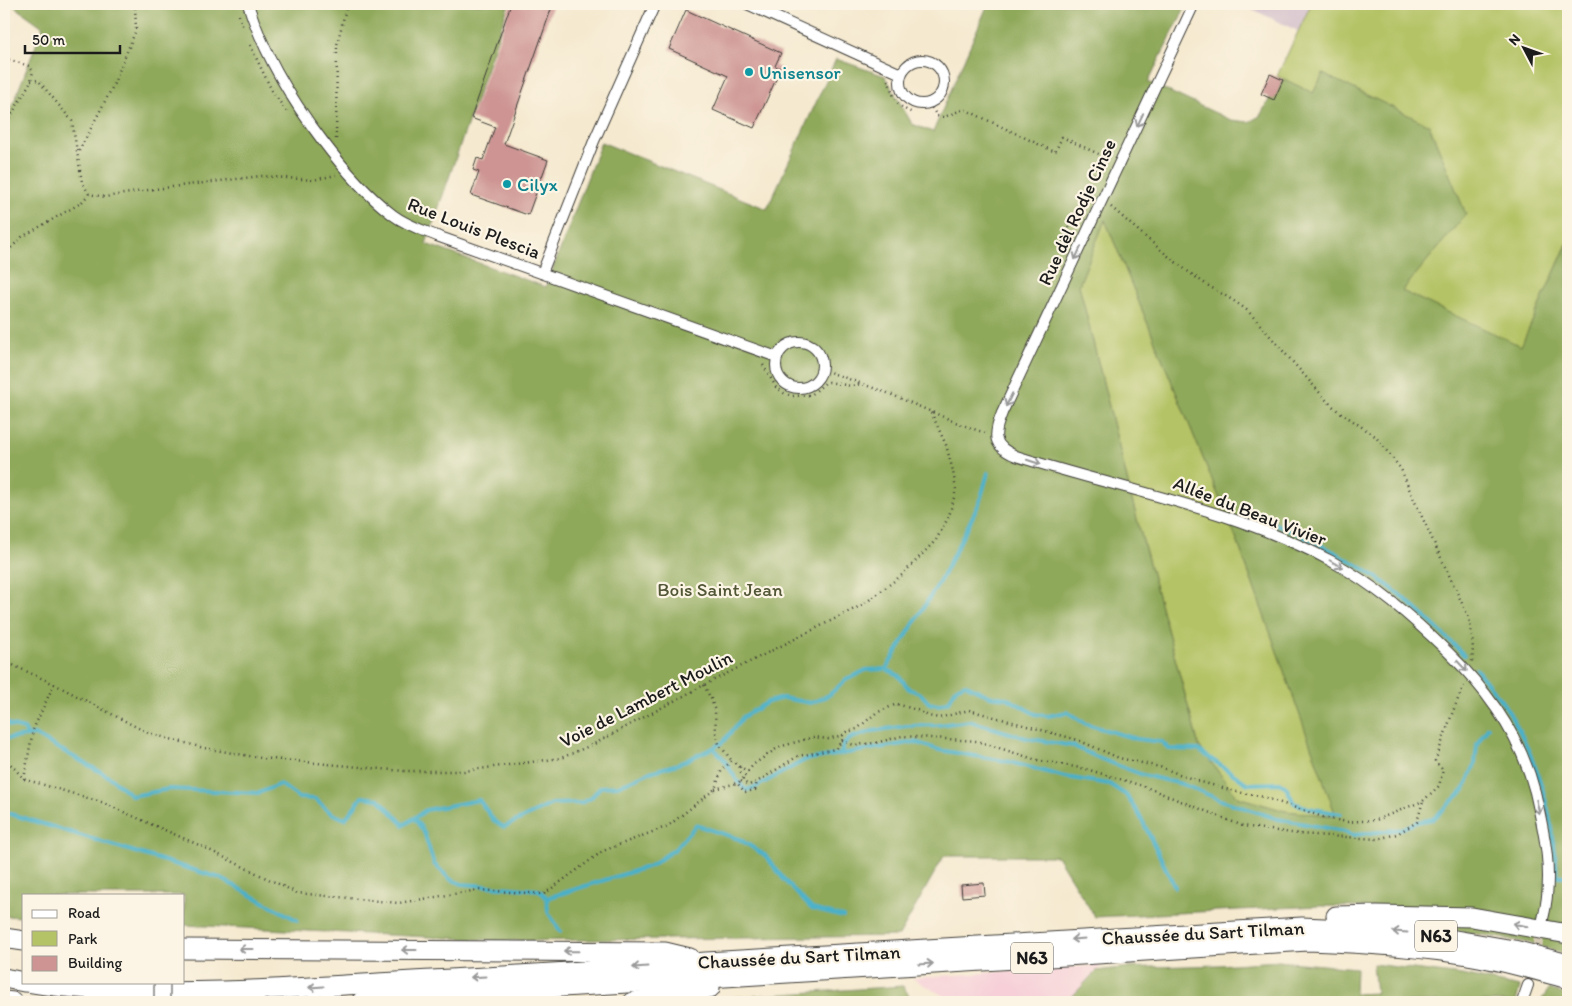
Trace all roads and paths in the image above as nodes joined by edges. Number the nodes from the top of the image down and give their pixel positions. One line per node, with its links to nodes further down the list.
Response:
1 (135, 4): 12 (path)
2 (248, 4): 13 (street, Rue Louis Plescia)
3 (347, 4): 13 (path)
4 (655, 4): 19 (street, Rue Louis Plescia)
5 (747, 4): 8 (street)
6 (1194, 4): 17 (street, Rue dèl Rodje Cinse, one-way to 17)
7 (4, 58): 9 (path)
8 (901, 74): 10 (street); 10 (street)
9 (31, 80): 11 (path); 12 (path)
10 (930, 102): 17 (path)
11 (4, 128)
12 (78, 152): 15 (path)
13 (335, 158): 19 (street, Rue Louis Plescia)
14 (335, 175): 15 (path)
15 (89, 194): 18 (path)
16 (1108, 204): 27 (path)
17 (1078, 253): 25 (street, Rue dèl Rodje Cinse, one-way to 25)
18 (4, 255)
19 (542, 273): 20 (street)
20 (777, 357): 21 (street); 21 (street)
21 (821, 369): 22 (path)
22 (861, 384): 23 (path); 24 (path)
23 (821, 388)
24 (931, 412): 25 (path); 29 (path, Voie de Lambert Moulin)
25 (996, 436): 27 (street, Allée du Beau Vivier, one-way to 27)
26 (4, 660): 28 (path, Voie de Lambert Moulin)
27 (1466, 675): 38 (path); 39 (street, Allée du Beau Vivier, one-way to 39)
28 (54, 684): 29 (path, Voie de Lambert Moulin); 35 (path)
29 (704, 685): 33 (path)
30 (843, 735): 31 (path); 34 (path); 38 (path)
31 (842, 741): 36 (path); 38 (path)
32 (4, 757): 35 (path)
33 (732, 760): 34 (path); 37 (path)
34 (740, 768): 36 (path)
35 (24, 779): 37 (path)
36 (757, 782): 37 (path)
37 (715, 789)
38 (1424, 801)
39 (1543, 920)
40 (1302, 927): 41 (highway, one-way to 40); 45 (highway, Chaussée du Sart Tilman / N63, one-way to 45); 46 (highway, Chaussée du Sart Tilman / N63, one-way to 40)
41 (1568, 934)
42 (4, 938): 43 (highway)
43 (22, 941)
44 (185, 949): 45 (highway, one-way to 44)
45 (706, 962): 51 (highway, Chaussée du Sart Tilman / N63, one-way to 51)
46 (1568, 964)
47 (755, 975): 49 (highway, Chaussée du Sart Tilman / N63, one-way to 49); 57 (highway, Chaussée du Sart Tilman / N63); 58 (highway)
48 (4, 978): 50 (highway, Chaussée du Sart Tilman / N63)
49 (1568, 979)
50 (22, 981)
51 (35, 984)
52 (162, 984): 56 (street, bridge)
53 (1528, 985): 59 (street)
54 (4, 1001): 55 (highway)
55 (13, 1002)
56 (162, 1002)
57 (361, 1002)
58 (633, 1002)
59 (1522, 1002)

